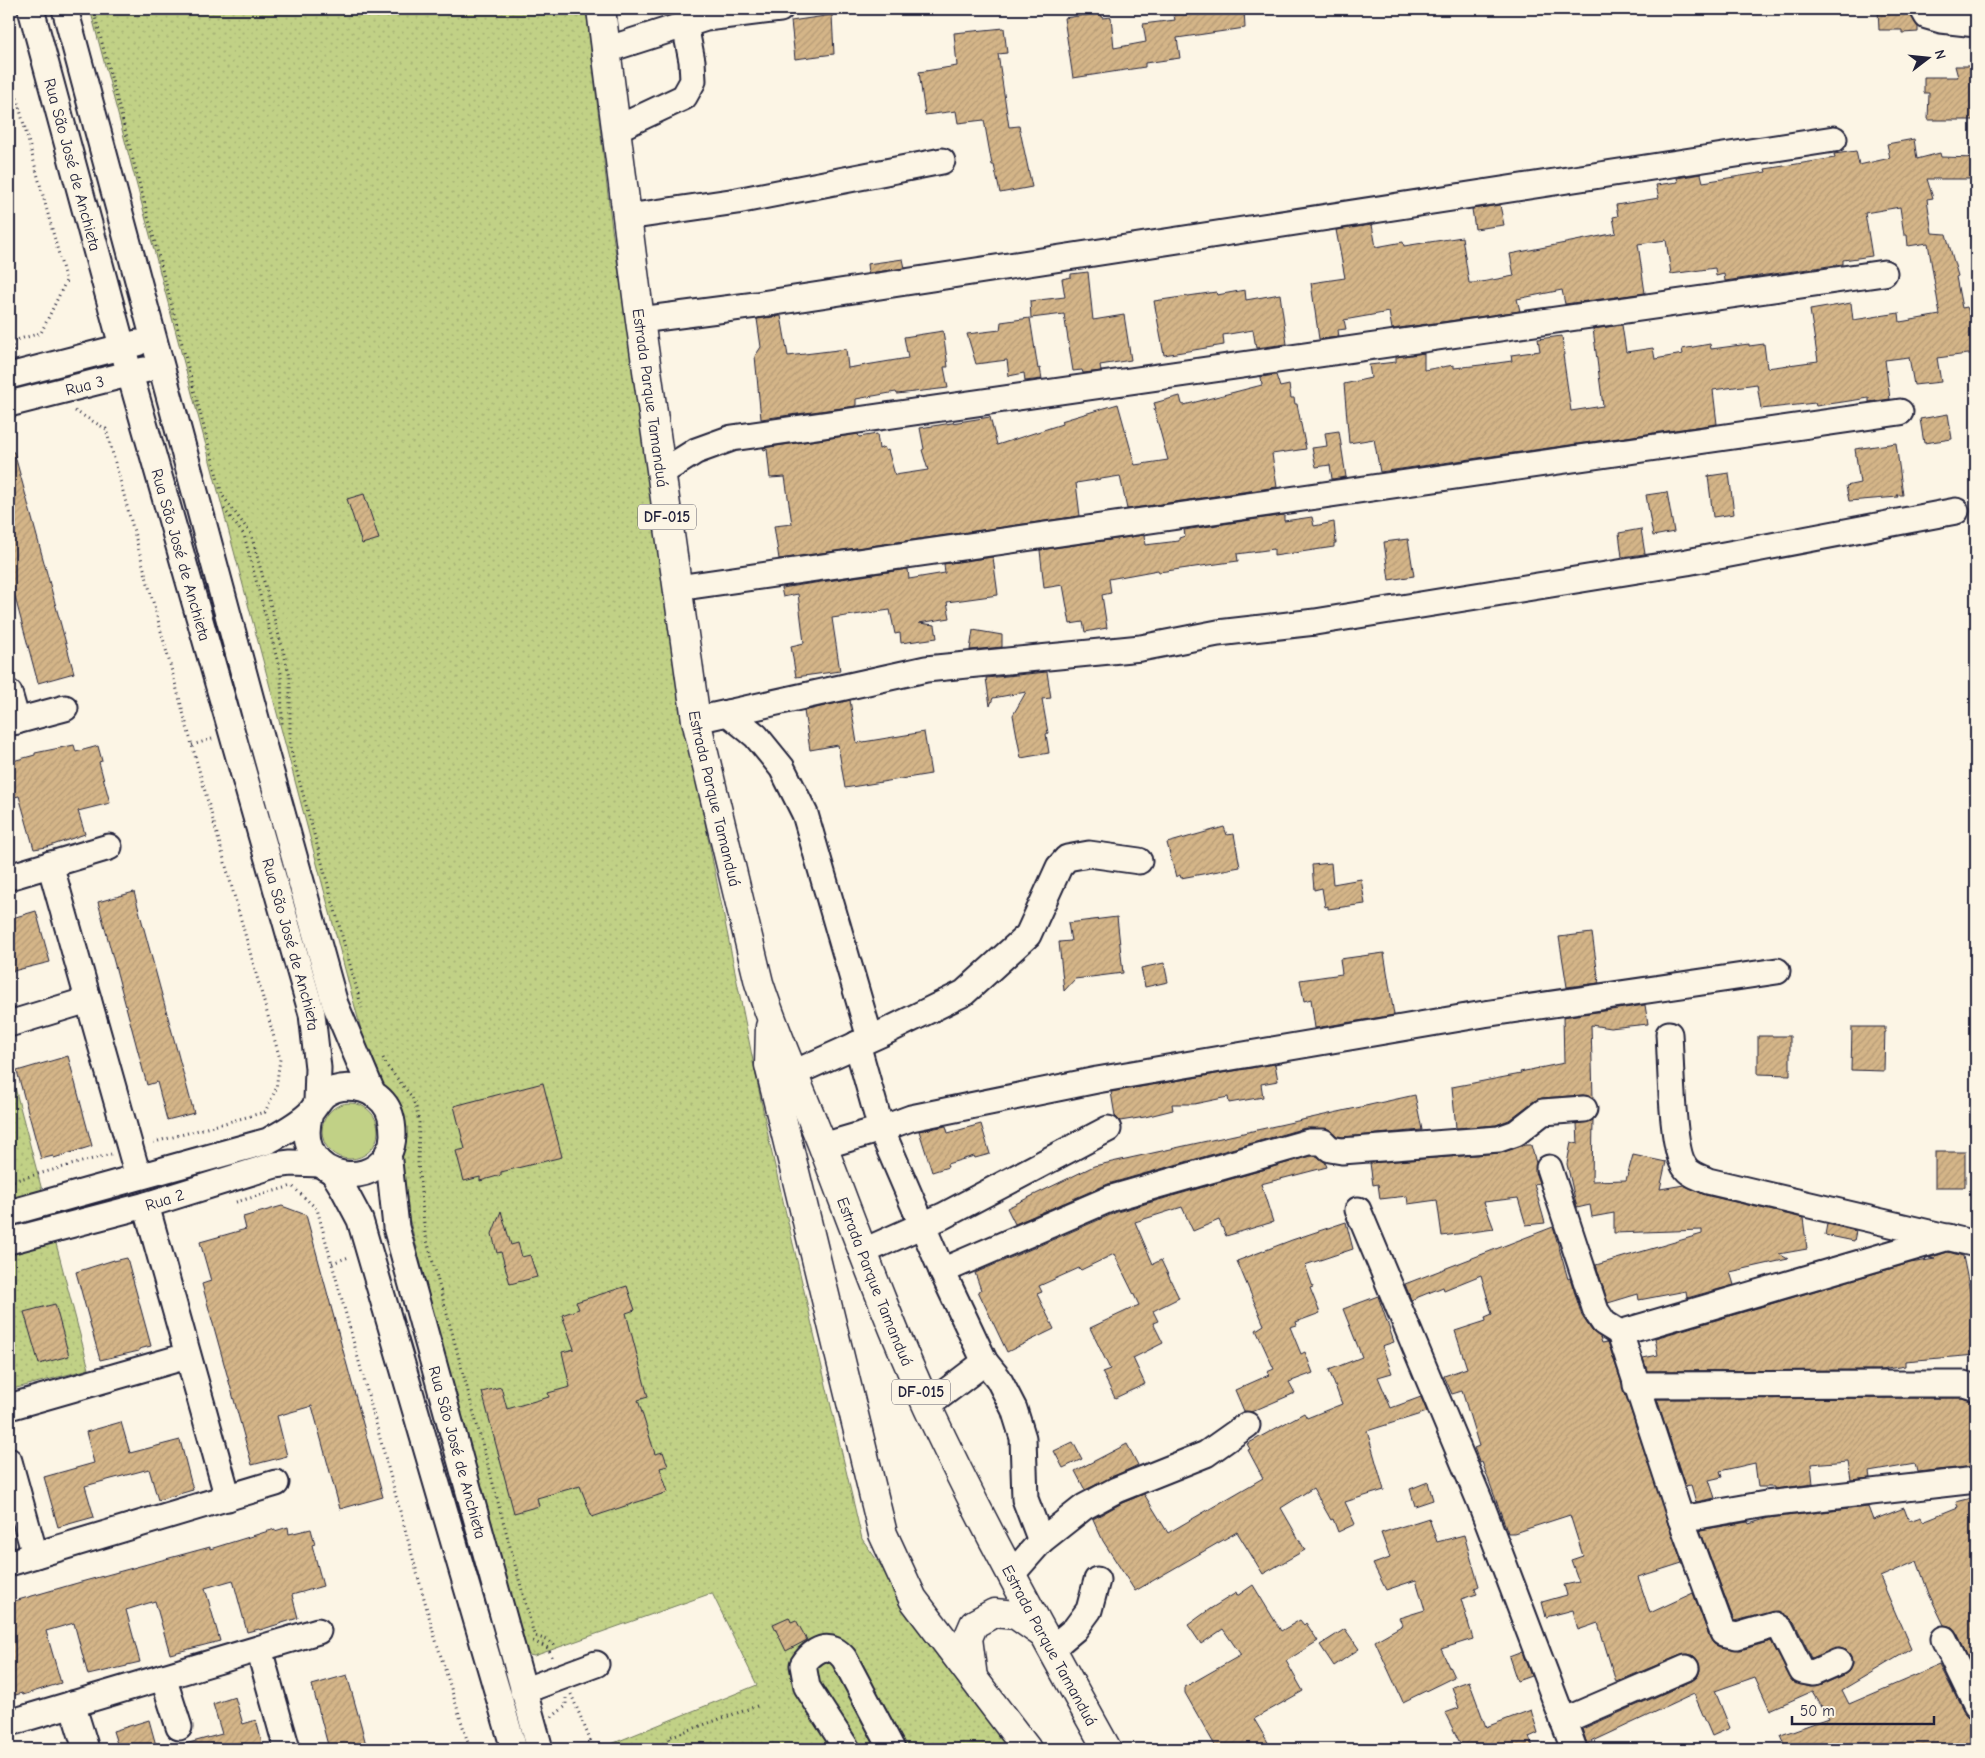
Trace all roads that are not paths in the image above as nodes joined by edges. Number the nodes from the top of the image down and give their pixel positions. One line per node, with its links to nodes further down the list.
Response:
1 (31, 9): 16 (street, Rua São José de Anchieta)
2 (65, 9): 15 (street, Rua São José de Anchieta)
3 (601, 9): 8 (main road, Estrada Parque Tamanduá / DF-015)
4 (780, 9): 6 (street)
5 (1923, 9): 7 (street)
6 (685, 24): 8 (street); 9 (street)
7 (1976, 24)
8 (606, 50): 9 (main road, Estrada Parque Tamanduá / DF-015)
9 (616, 129): 12 (main road, Estrada Parque Tamanduá / DF-015)
10 (1834, 139): 14 (street)
11 (942, 162): 12 (street)
12 (627, 217): 14 (main road, Estrada Parque Tamanduá / DF-015)
13 (1884, 273): 22 (street)
14 (640, 320): 22 (main road, Estrada Parque Tamanduá / DF-015)
15 (154, 339): 16 (street, Rua 3); 17 (street, Rua São José de Anchieta)
16 (122, 346): 18 (street, Rua São José de Anchieta); 19 (street, Rua 3)
17 (160, 365): 18 (street, Rua 3); 41 (street, Rua São José de Anchieta)
18 (130, 374): 20 (street, Rua 3); 42 (street, Rua São José de Anchieta)
19 (9, 376)
20 (9, 404)
21 (1900, 412): 24 (street)
22 (661, 473): 24 (main road, Estrada Parque Tamanduá / DF-015)
23 (1956, 511): 27 (street)
24 (678, 588): 28 (main road, Estrada Parque Tamanduá / DF-015)
25 (9, 693): 29 (street)
26 (65, 708): 29 (street)
27 (728, 712): 28 (street); 39 (street)
28 (696, 720): 36 (main road, Estrada Parque Tamanduá / DF-015)
29 (13, 722)
30 (108, 847): 32 (street)
31 (1138, 861): 39 (street)
32 (50, 864): 33 (street); 35 (street)
33 (9, 877)
34 (1777, 971): 44 (street)
35 (88, 1000): 37 (street); 50 (street)
36 (770, 1018): 40 (main road, Estrada Parque Tamanduá / DF-015); 86 (main road, Estrada Parque Tamanduá / DF-015)
37 (9, 1024)
38 (1669, 1034): 55 (street)
39 (864, 1041): 40 (street); 44 (street)
40 (794, 1073): 46 (main road, Estrada Parque Tamanduá / DF-015)
41 (373, 1094): 42 (street); 47 (street, Rua São José de Anchieta)
42 (313, 1108): 48 (street, Rua São José de Anchieta); 50 (street, Rua 2)
43 (1584, 1109): 59 (street)
44 (881, 1129): 46 (street); 54 (street)
45 (1108, 1129): 54 (street)
46 (823, 1146): 58 (main road, Estrada Parque Tamanduá / DF-015)
47 (388, 1152): 48 (street); 87 (street, Rua São José de Anchieta)
48 (327, 1168): 51 (street, Rua 2); 95 (street, Rua São José de Anchieta)
49 (1549, 1168): 60 (street)
50 (143, 1175): 51 (street); 53 (street, Rua 2)
51 (151, 1204): 56 (street, Rua 2); 61 (street)
52 (1358, 1210): 90 (street)
53 (9, 1213)
54 (922, 1226): 58 (street); 59 (street)
55 (1949, 1237): 57 (street); 60 (street)
56 (9, 1241)
57 (1976, 1244)
58 (862, 1252): 65 (main road, Estrada Parque Tamanduá / DF-015)
59 (942, 1271): 62 (street)
60 (1620, 1333): 63 (street)
61 (187, 1356): 66 (street); 71 (street)
62 (985, 1362): 65 (street); 73 (street)
63 (1636, 1385): 64 (street); 72 (street)
64 (1976, 1388)
65 (927, 1406): 76 (main road, Estrada Parque Tamanduá / DF-015)
66 (9, 1407)
67 (1247, 1425): 73 (street)
68 (9, 1461): 74 (street)
69 (1976, 1480): 72 (street)
70 (276, 1483): 71 (street)
71 (228, 1498): 74 (street)
72 (1681, 1519): 82 (street)
73 (1041, 1541): 76 (street)
74 (35, 1555): 75 (street)
75 (9, 1563)
76 (1012, 1574): 80 (main road, Estrada Parque Tamanduá / DF-015)
77 (1097, 1580): 80 (street)
78 (318, 1631): 81 (street)
79 (1944, 1639): 89 (street)
80 (1048, 1642): 86 (main road); 100 (main road, Estrada Parque Tamanduá / DF-015)
81 (259, 1649): 85 (street); 94 (street)
82 (1838, 1662)
83 (596, 1664): 87 (street)
84 (1686, 1668): 90 (street)
85 (163, 1677): 88 (street); 92 (street)
86 (973, 1680): 99 (main road, Estrada Parque Tamanduá / DF-015)
87 (523, 1691): 96 (street, Rua São José de Anchieta)
88 (72, 1704): 91 (street); 93 (street)
89 (1976, 1705)
90 (1562, 1721): 101 (street)
91 (9, 1723)
92 (179, 1727)
93 (86, 1749)
94 (287, 1749)
95 (514, 1749)
96 (540, 1749)
97 (846, 1749): 98 (street)
98 (892, 1749)
99 (1027, 1749)
100 (1107, 1749)
101 (1574, 1749)

